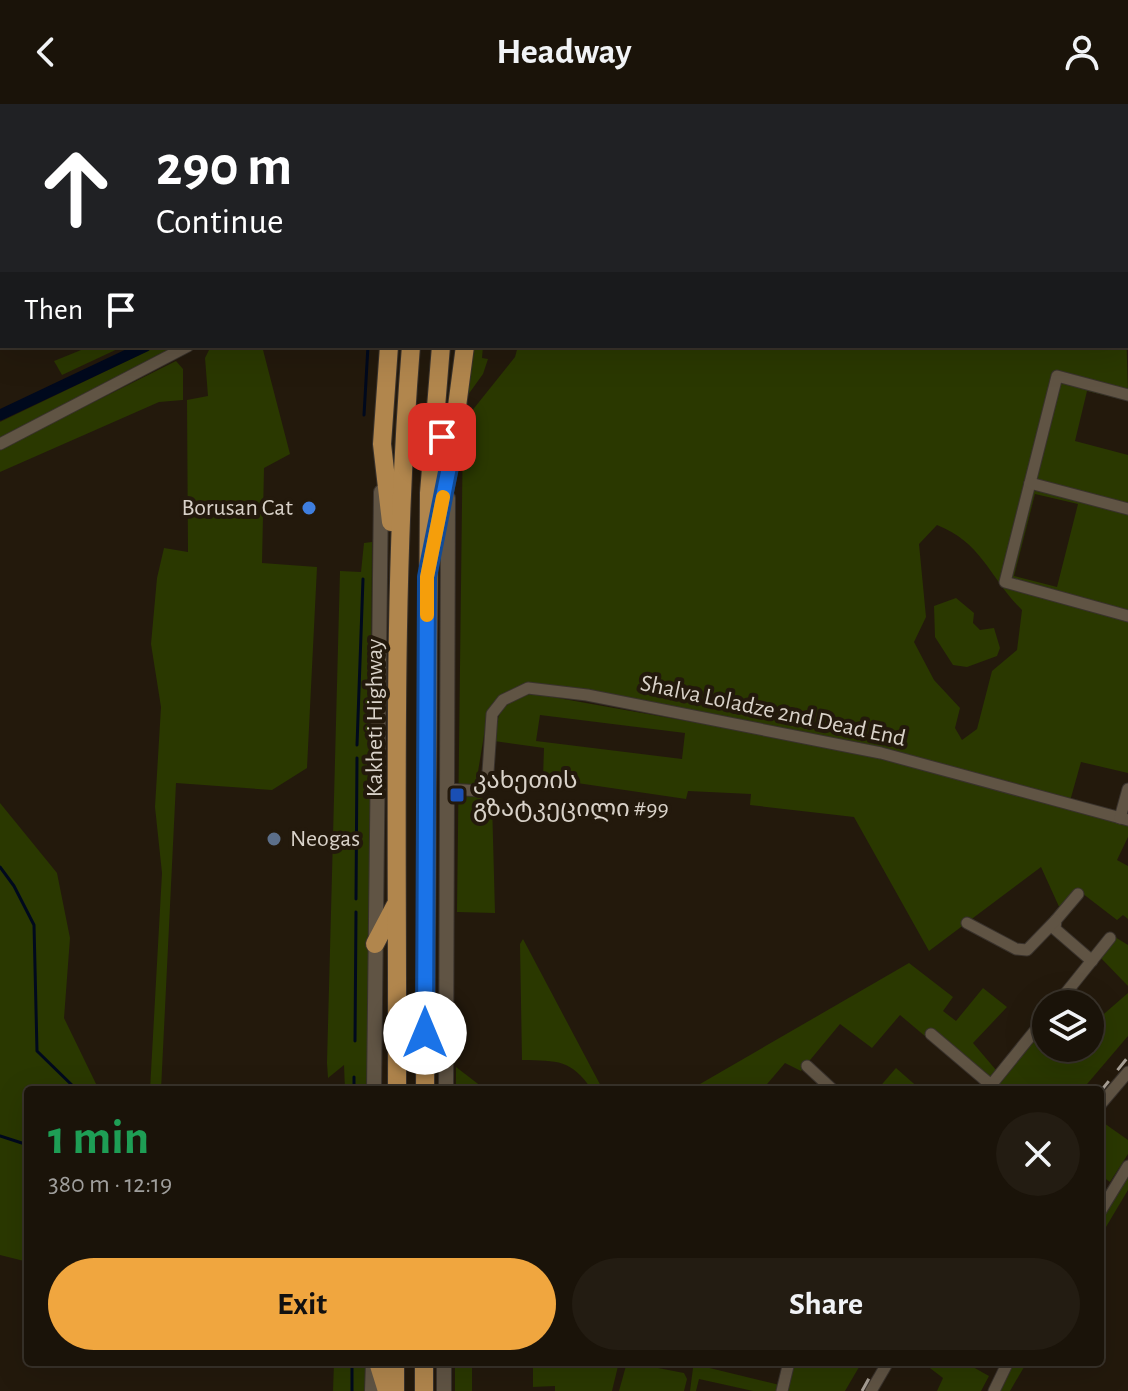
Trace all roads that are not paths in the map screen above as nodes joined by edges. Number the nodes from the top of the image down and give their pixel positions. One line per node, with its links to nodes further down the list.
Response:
1 (184, 348): 8 (street)
2 (389, 348): 9 (highway)
3 (411, 348): 14 (highway, Kakheti Highway)
4 (441, 348): 7 (highway)
5 (465, 348): 10 (highway)
6 (1128, 395): 11 (street)
7 (434, 407): 10 (highway); 13 (highway)
8 (0, 444)
9 (382, 444): 14 (highway); 24 (street, Kakheti Highway)
10 (449, 467): 13 (highway); 16 (street)
11 (1030, 483): 12 (street); 15 (street)
12 (1128, 509)
13 (427, 577): 33 (highway)
14 (399, 595): 20 (highway, Kakheti Highway)
15 (1128, 616)
16 (447, 789): 18 (street, Shalva Loladze 2nd Dead End); 34 (street)
17 (1128, 789): 18 (street)
18 (1124, 819)
19 (1078, 894): 21 (street)
20 (398, 900): 24 (highway); 32 (highway, Kakheti Highway)
21 (1056, 920): 22 (street); 25 (street)
22 (967, 923)
23 (1110, 938): 25 (street)
24 (375, 944): 31 (street, Kakheti Highway)
25 (1092, 961): 26 (street)
26 (1068, 990)
27 (931, 1034): 36 (street)
28 (1032, 1034): 37 (street)
29 (807, 1066): 35 (street)
30 (1128, 1072): 38 (street)
31 (374, 1086)
32 (397, 1086)
33 (425, 1086)
34 (446, 1086)
35 (829, 1086)
36 (987, 1086)
37 (991, 1086)
38 (1104, 1100)
39 (1128, 1166): 40 (street)
40 (1104, 1205)
41 (375, 1366): 49 (street)
42 (377, 1366): 50 (highway)
43 (395, 1366): 51 (highway)
44 (424, 1366): 52 (highway)
45 (444, 1366): 53 (street)
46 (788, 1366): 54 (street)
47 (886, 1366): 55 (street)
48 (1006, 1366): 56 (street)
49 (372, 1391)
50 (387, 1391)
51 (395, 1391)
52 (424, 1391)
53 (444, 1391)
54 (782, 1391)
55 (871, 1391)
56 (994, 1391)

